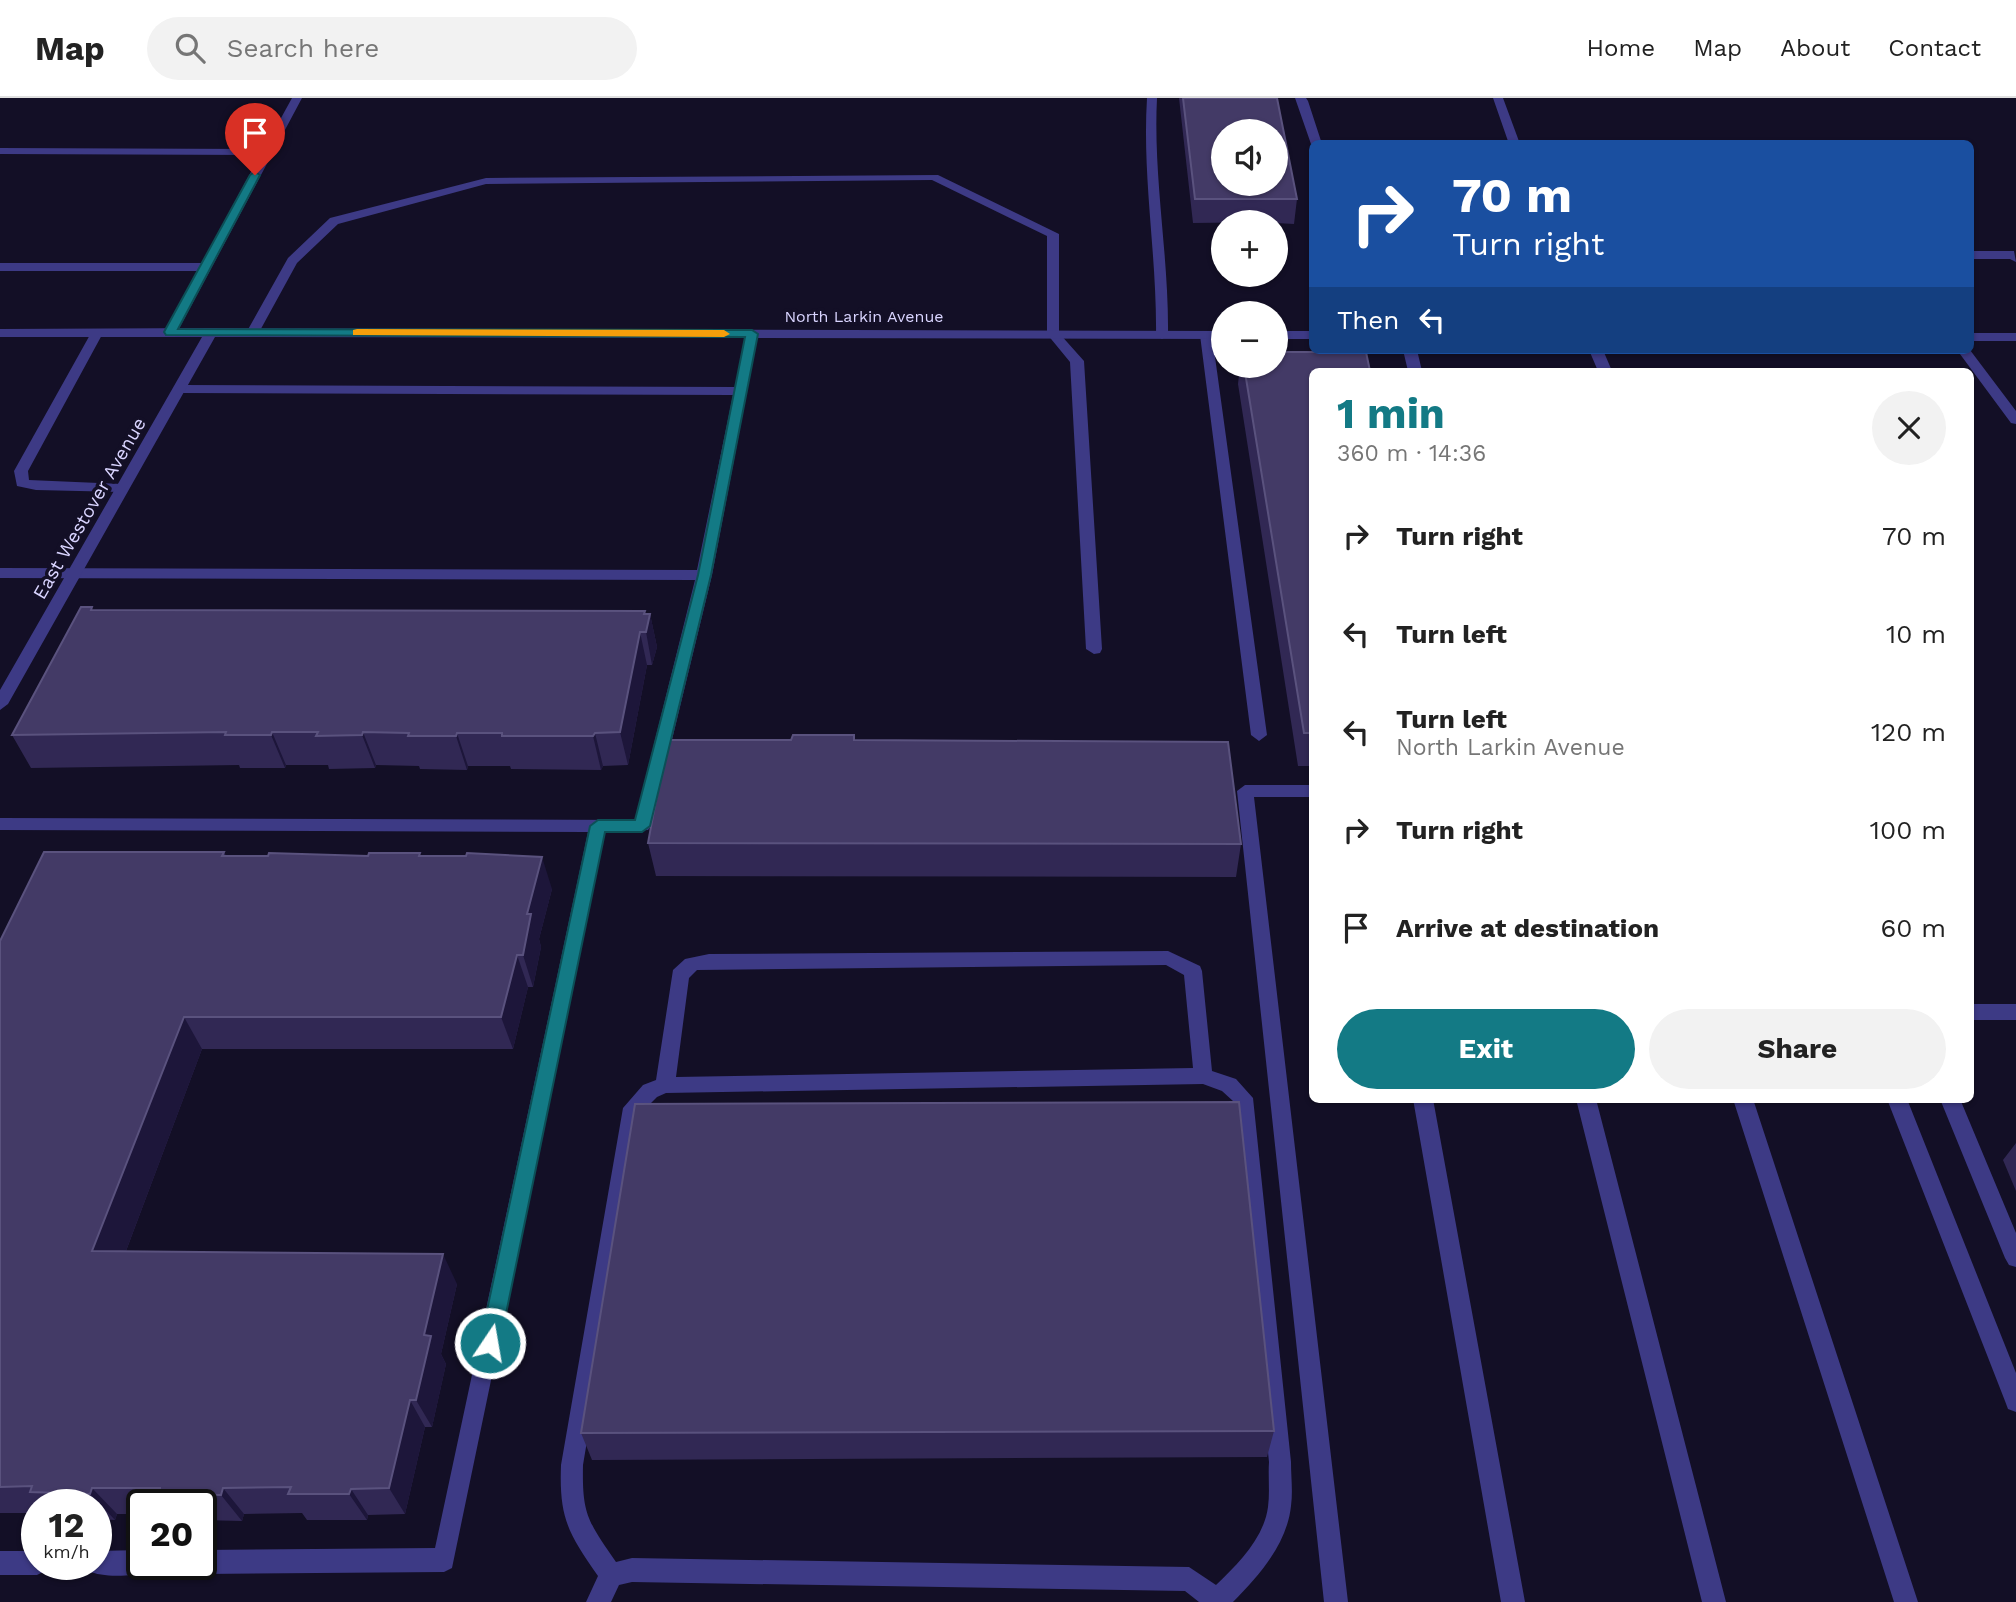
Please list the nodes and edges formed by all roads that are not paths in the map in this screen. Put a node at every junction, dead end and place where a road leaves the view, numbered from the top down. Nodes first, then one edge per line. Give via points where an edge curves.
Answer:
1 (297, 98) edge
2 (1152, 98) edge
3 (1300, 98) edge
4 (1499, 98) edge
5 (1316, 140) edge
6 (1515, 140) edge
7 (0, 151) edge
8 (267, 152) junction
9 (1974, 255) edge
10 (2015, 256) edge
11 (0, 267) edge
12 (205, 267) junction
13 (97, 332) junction
14 (170, 332) junction
15 (211, 332) junction
16 (252, 332) junction
17 (0, 333) edge
18 (752, 334) junction
19 (1053, 334) junction
20 (1162, 335) junction
21 (1206, 335) junction
22 (1211, 335) edge
23 (1288, 335) edge
24 (1309, 335) edge
25 (1974, 337) edge
26 (2016, 337) edge
27 (1967, 354) edge
28 (180, 389) junction
29 (741, 391) junction
30 (2016, 420) edge
31 (122, 488) junction
32 (0, 573) edge
33 (74, 574) junction
34 (705, 575) junction
35 (1094, 649) dead end
36 (0, 704) edge
37 (1259, 735) dead end
38 (1309, 791) edge
39 (0, 824) edge
40 (598, 826) junction
41 (1974, 1012) edge
42 (2016, 1012) edge
43 (1203, 1076) junction
44 (665, 1085) junction
45 (1424, 1103) edge
46 (1587, 1103) edge
47 (1744, 1103) edge
48 (1899, 1103) edge
49 (1952, 1103) edge
50 (2016, 1258) edge
51 (2016, 1401) edge
52 (217, 1562) edge
53 (0, 1563) edge
54 (21, 1563) edge
55 (611, 1575) junction
56 (1219, 1601) edge
57 (598, 1602) edge
58 (1336, 1602) edge
59 (1513, 1602) edge
60 (1714, 1602) edge
61 (1906, 1602) edge

1 - 8 street
2 - 20 street via 1149,128
3 - 5 street
4 - 6 street
7 - 8 street
8 - 12 street
9 - 10 street
11 - 12 street
12 - 14 street
13 - 14 street, North Larkin Avenue
13 - 17 street, North Larkin Avenue
13 - 31 street via 21,471 22,483
14 - 15 street, North Larkin Avenue
15 - 16 street, North Larkin Avenue
15 - 28 street, East Westover Avenue
16 - 18 street, North Larkin Avenue
16 - 19 street via 292,261 334,221 486,181 934,177 1053,234
18 - 19 street, North Larkin Avenue
18 - 29 street
19 - 20 street, North Larkin Avenue
19 - 35 street via 1077,361
20 - 21 street, North Larkin Avenue
21 - 22 street, North Larkin Avenue
21 - 37 street
23 - 24 street
25 - 26 street
27 - 30 street
28 - 29 street
28 - 31 street, East Westover Avenue
29 - 34 street
31 - 33 street, East Westover Avenue
32 - 33 street
33 - 34 street
33 - 36 street, East Westover Avenue
34 - 40 street via 642,826
38 - 58 street via 1245,791
39 - 40 street
40 - 52 street via 444,1560
41 - 42 street
43 - 44 street
43 - 44 street via 1193,971 1168,958 709,961 692,964 680,975
43 - 56 street via 1229,1085 1243,1098 1280,1462 1279,1511 1270,1535
44 - 55 street via 650,1091 633,1108 572,1465 571,1501 578,1522
45 - 59 street
46 - 60 street
47 - 61 street
48 - 51 street
49 - 50 street
53 - 54 street
55 - 56 street via 632,1570 1189,1579
55 - 57 street

